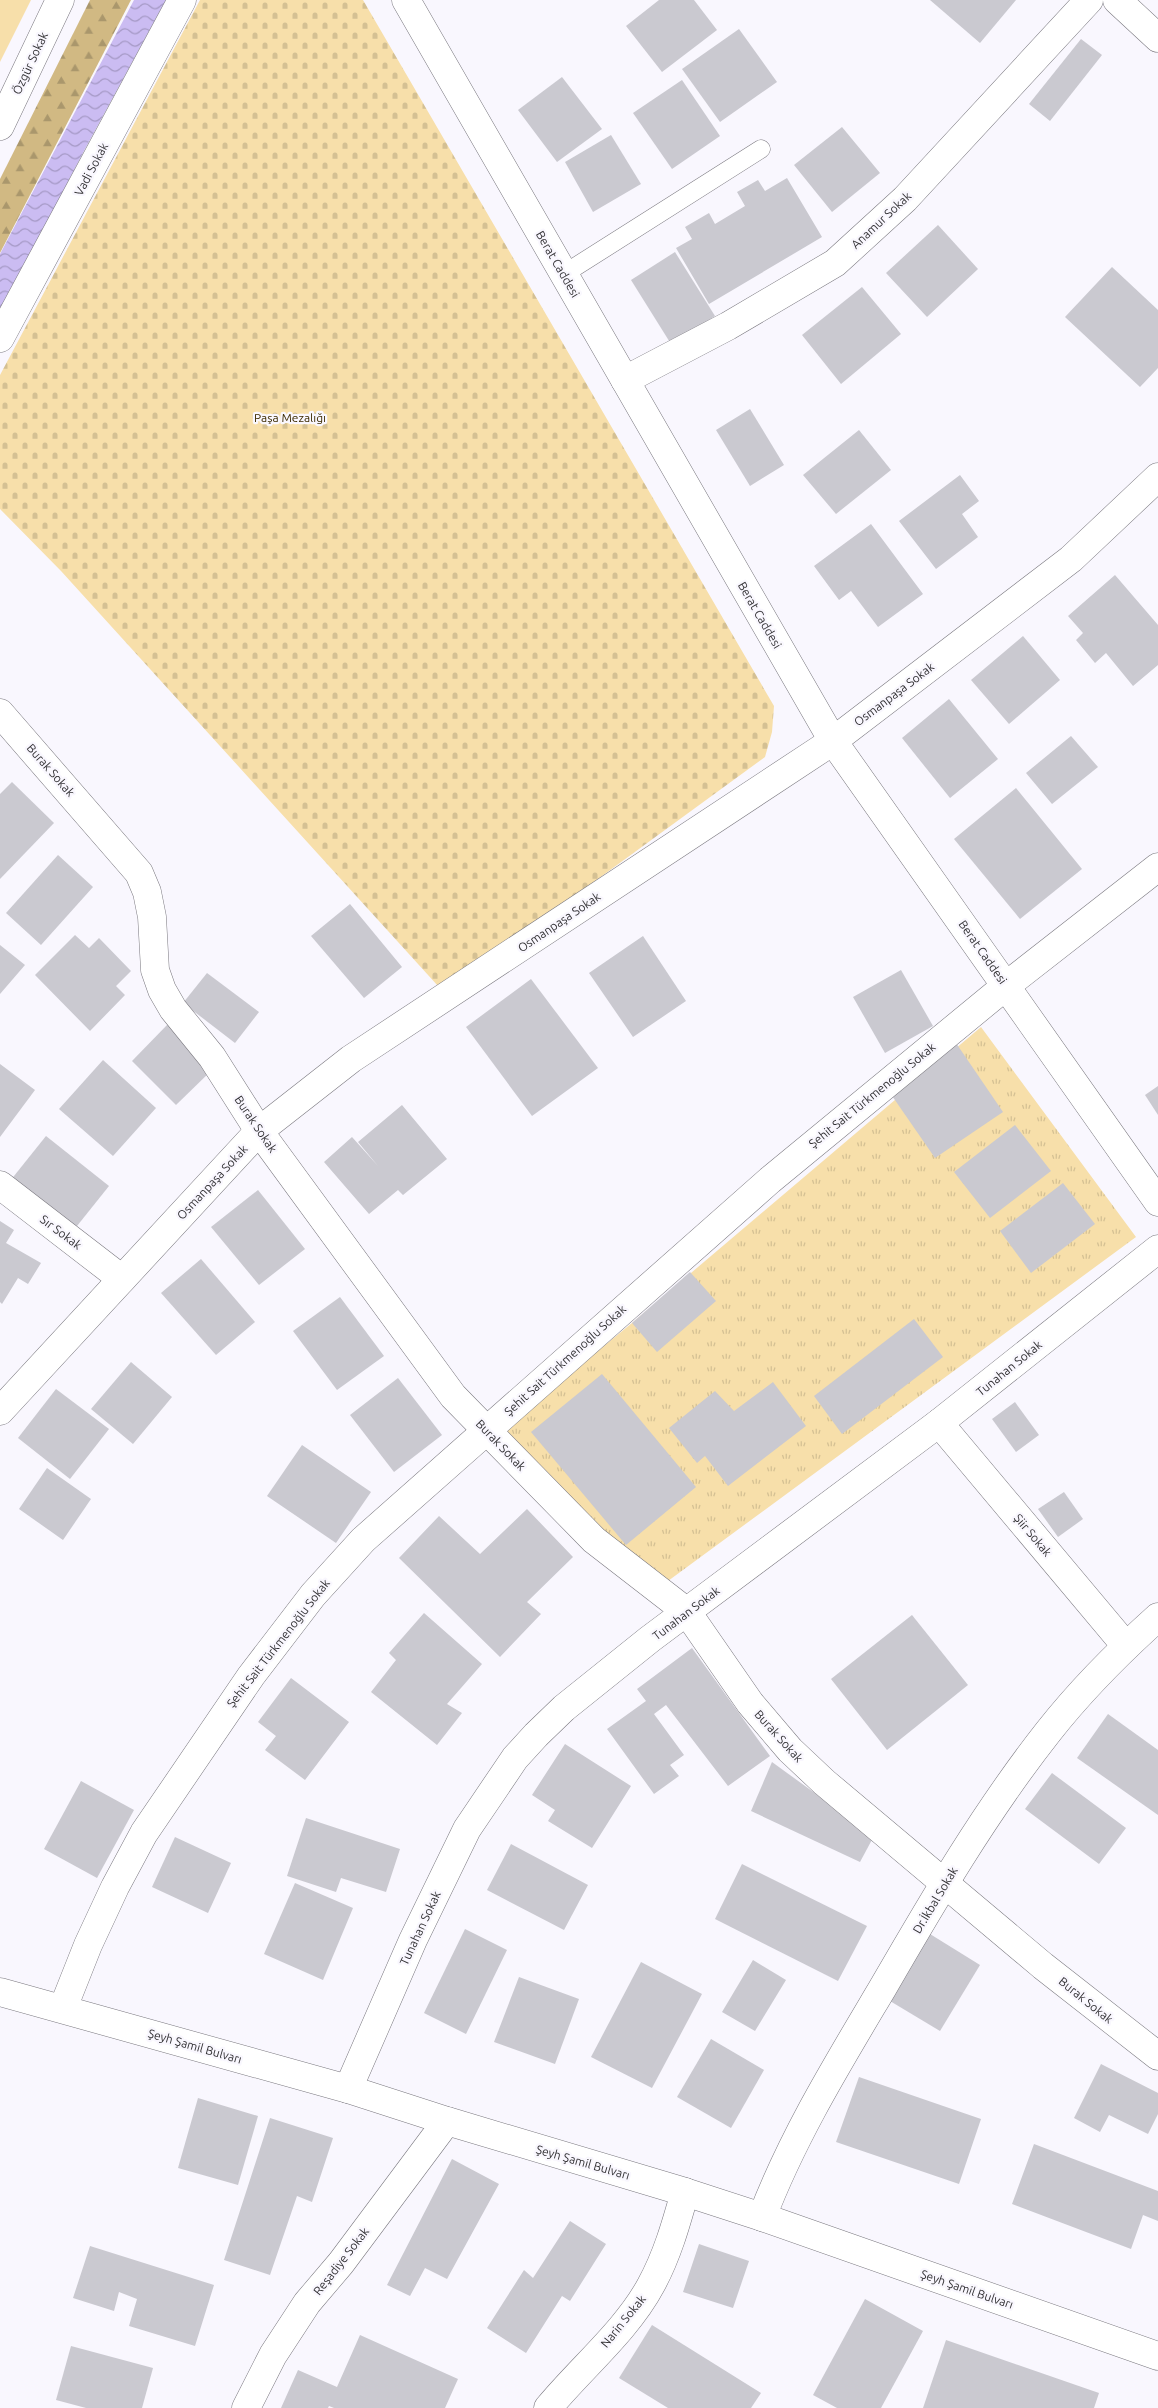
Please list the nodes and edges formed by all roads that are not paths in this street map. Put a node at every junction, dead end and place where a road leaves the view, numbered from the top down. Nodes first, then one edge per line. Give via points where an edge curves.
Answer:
1 (60, 0) edge
2 (182, 0) edge
3 (406, 0) edge
4 (1089, 0) edge
5 (1117, 0) edge
6 (1158, 38) edge
7 (0, 126) edge
8 (761, 149) dead end
9 (564, 274) junction
10 (0, 338) edge
11 (625, 380) junction
12 (1158, 478) edge
13 (0, 713) edge
14 (833, 741) junction
15 (1158, 867) edge
16 (1007, 985) junction
17 (260, 1132) junction
18 (0, 1185) edge
19 (1158, 1202) edge
20 (1158, 1249) edge
21 (122, 1279) junction
22 (0, 1411) edge
23 (940, 1423) junction
24 (486, 1430) junction
25 (687, 1612) junction
26 (1158, 1617) edge
27 (1126, 1646) junction
28 (944, 1883) junction
29 (0, 1992) edge
30 (63, 2008) junction
31 (1158, 2056) edge
32 (348, 2089) junction
33 (447, 2122) junction
34 (685, 2192) junction
35 (762, 2217) junction
36 (1158, 2356) edge
37 (246, 2408) edge
38 (548, 2408) edge

1 - 7 street, Özgür Sokak
2 - 10 street, Vadi Sokak
3 - 9 street, Berat Caddesi
4 - 11 street, Anamur Sokak via 905,199 835,263 728,326
5 - 6 street
8 - 9 lane
9 - 11 street, Berat Caddesi
11 - 14 street, Berat Caddesi
12 - 14 street, Osmanpaşa Sokak via 1071,559
13 - 17 street, Burak Sokak via 139,873 152,917 155,970 162,990 173,1009 212,1057
14 - 16 street, Berat Caddesi
14 - 17 street, Osmanpaşa Sokak via 351,1060
15 - 16 street, Şehit Sait Türkmenoğlu Sokak
16 - 19 street, Berat Caddesi
16 - 24 street, Şehit Sait Türkmenoğlu Sokak via 770,1180
17 - 21 street, Osmanpaşa Sokak
17 - 24 street, Burak Sokak via 453,1396
18 - 21 street, Sır Sokak
20 - 23 street, Tunahan Sokak
21 - 22 street, Osmanpaşa Sokak
23 - 25 street, Tunahan Sokak
23 - 27 street, Şiir Sokak
24 - 25 street, Burak Sokak via 594,1540
24 - 30 street, Şehit Sait Türkmenoğlu Sokak via 363,1540 312,1595 251,1676 144,1833 107,1903
25 - 28 street, Burak Sokak via 750,1703 790,1750
25 - 32 street, Tunahan Sokak via 564,1708 515,1758 497,1782 468,1829 418,1932
26 - 27 street, Dr.İkbal Sokak
27 - 28 street, Dr.İkbal Sokak via 1048,1731
28 - 31 street, Burak Sokak
28 - 35 street, Dr.İkbal Sokak via 797,2136
29 - 30 street, Şeyh Şamil Bulvarı
30 - 32 street, Şeyh Şamil Bulvarı
32 - 33 street, Şeyh Şamil Bulvarı
33 - 34 street, Şeyh Şamil Bulvarı
33 - 37 street, Reşadiye Sokak via 307,2304 273,2355
34 - 35 street, Şeyh Şamil Bulvarı
34 - 38 street, Narin Sokak via 664,2260 651,2286 636,2309
35 - 36 street, Şeyh Şamil Bulvarı

